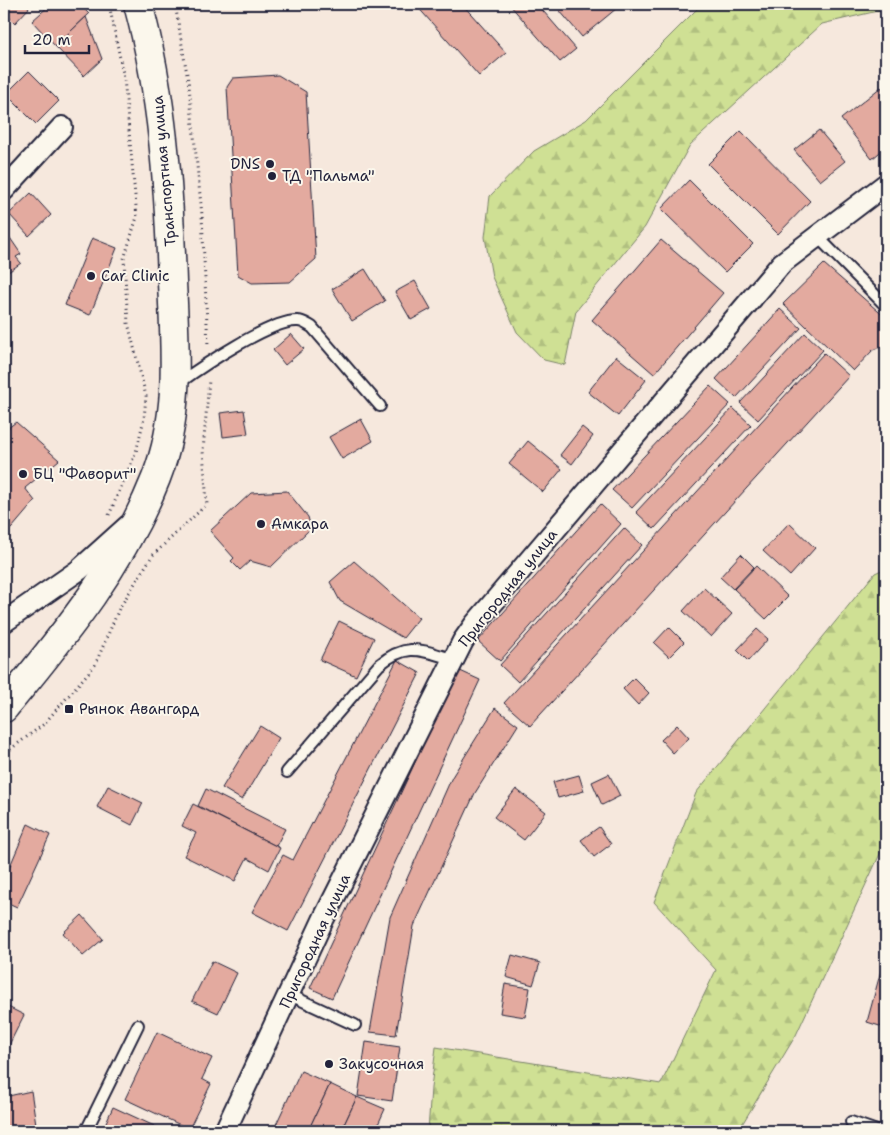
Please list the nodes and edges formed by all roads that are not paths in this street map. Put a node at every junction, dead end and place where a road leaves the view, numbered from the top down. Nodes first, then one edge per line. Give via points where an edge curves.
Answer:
1 (138, 4) edge
2 (62, 127) dead end
3 (886, 184) edge
4 (4, 190) edge
5 (818, 237) junction
6 (886, 306) edge
7 (176, 386) junction
8 (380, 406) dead end
9 (140, 515) junction
10 (4, 622) edge
11 (452, 659) junction
12 (4, 708) edge
13 (287, 772) dead end
14 (290, 995) junction
15 (138, 1025) dead end
16 (355, 1025) dead end
17 (851, 1122) dead end
18 (86, 1131) edge
19 (225, 1131) edge
20 (877, 1131) edge

1 - 7 main road, Транспортная улица via 151,52 161,115 170,216
2 - 4 street
3 - 5 street, Пригородная улица
5 - 6 lane
5 - 11 street, Пригородная улица via 782,263 475,624
7 - 8 lane via 208,362 279,324 299,321 312,327
7 - 9 main road, Транспортная улица via 167,443
9 - 10 street, Транспортная улица via 79,570
9 - 12 main road, Транспортная улица via 98,588 62,639
11 - 13 lane via 415,648 394,653 379,665
11 - 14 street, Пригородная улица via 324,918
14 - 16 lane
14 - 19 street, Пригородная улица
15 - 18 lane
17 - 20 lane

